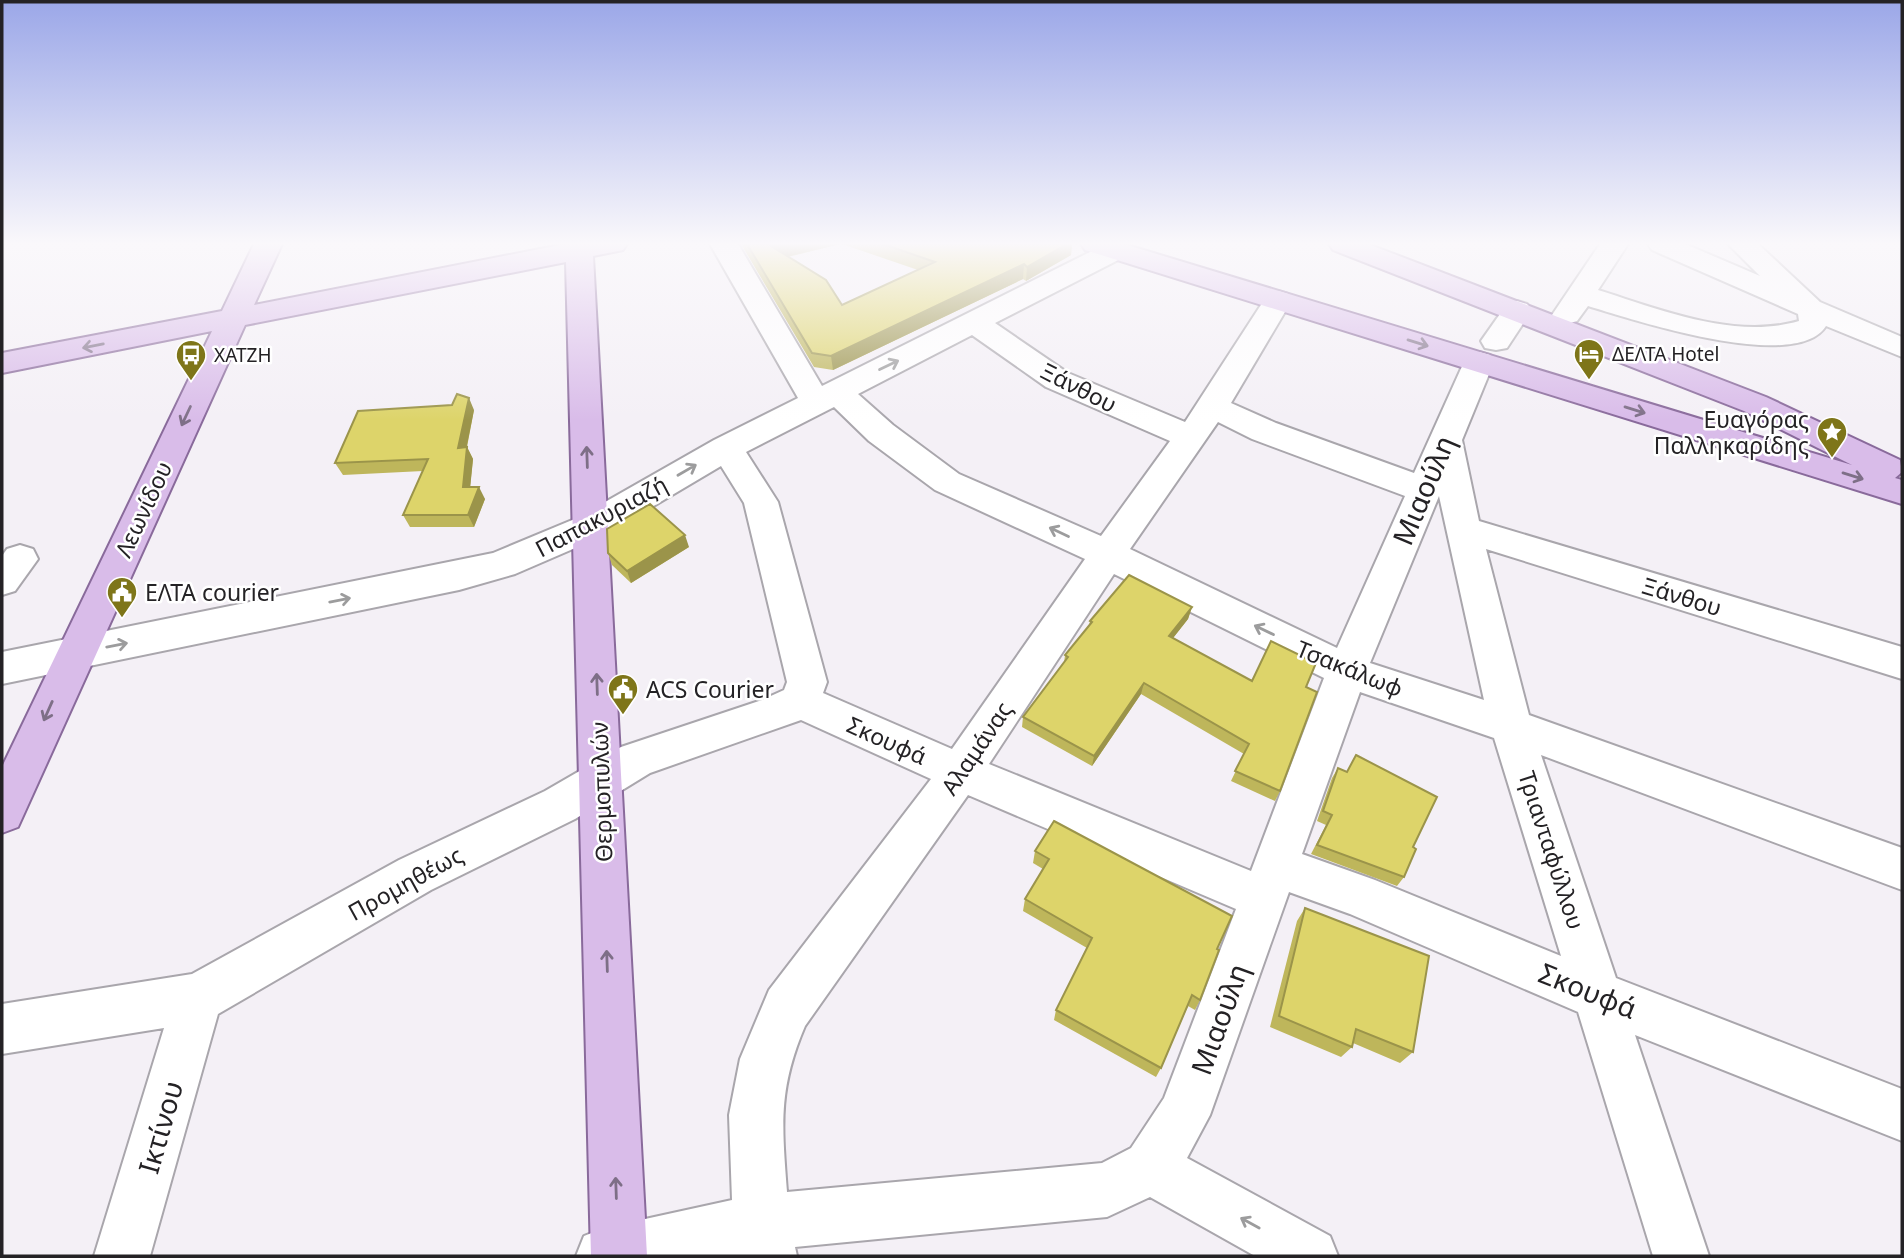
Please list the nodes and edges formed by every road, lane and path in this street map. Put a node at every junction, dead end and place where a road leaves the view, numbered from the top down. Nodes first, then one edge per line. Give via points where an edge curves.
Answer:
1 (241, 303) edge
2 (313, 303) edge
3 (591, 303) edge
4 (763, 303) edge
5 (1010, 303) edge
6 (1276, 303) edge
7 (1289, 303) edge
8 (1498, 303) edge
9 (1575, 303) edge
10 (1609, 303) edge
11 (1797, 303) edge
12 (1804, 303) edge
13 (1811, 309) junction
14 (1517, 310) junction
15 (233, 319) junction
16 (975, 323) junction
17 (1560, 326) junction
18 (1902, 348) edge
19 (1488, 352) junction
20 (2, 363) edge
21 (825, 396) junction
22 (1202, 422) junction
23 (1798, 423) junction
24 (1445, 438) junction
25 (726, 448) junction
26 (1787, 456) junction
27 (1902, 475) edge
28 (1422, 489) junction
29 (1902, 492) edge
30 (590, 527) junction
31 (1463, 529) junction
32 (1107, 554) junction
33 (74, 654) junction
34 (1902, 663) edge
35 (2, 668) edge
36 (1347, 671) junction
37 (800, 701) junction
38 (1511, 726) junction
39 (960, 772) junction
40 (600, 779) junction
41 (2, 813) edge
42 (1902, 869) edge
43 (1269, 881) junction
44 (1599, 996) junction
45 (198, 998) junction
46 (2, 1029) edge
47 (1902, 1115) edge
48 (1150, 1167) junction
49 (765, 1239) edge
50 (614, 1255) edge
51 (122, 1256) edge
52 (1310, 1256) edge
53 (1681, 1256) edge

1 - 15 main road, Λεωνίδου
2 - 15 main road
30 -> 3 main road, Θερμοπυλών
4 - 21 street, Τσακάλωφ
5 - 16 street, Παπακυριαζή
6 - 22 street, Αλαμάνας
7 -> 19 main road
8 - 14 main road
9 - 17 street
10 - 13 street via 1682,325 1737,333 1801,331 1813,324
11 - 13 street
12 - 13 street
13 - 18 street
14 - 17 main road
14 - 19 street, Μιαούλη
15 -> 20 main road
15 -> 33 main road, Λεωνίδου
21 -> 16 street, Παπακυριαζή
16 - 22 street, Ξάνθου via 1057,380
17 - 23 main road
19 - 24 street, Μιαούλη
19 -> 26 main road
21 - 25 street, Παπακυριαζή
32 -> 21 street, Τσακάλωφ via 947,482
22 - 28 street, Ξάνθου via 1264,431
22 - 32 street, Αλαμάνας
23 - 26 main road via 1803,442
23 - 27 main road
24 - 28 street, Μιαούλη
24 - 31 street, Τριανταφύλλου
30 -> 25 street, Παπακυριαζή
25 - 37 street via 761,502 807,682
26 -> 29 main road
28 - 36 street, Μιαούλη
33 -> 30 street, Παπακυριαζή via 459,576 525,556
40 -> 30 main road, Θερμοπυλών
31 - 34 street, Ξάνθου
31 - 38 street, Τριανταφύλλου
36 -> 32 street, Τσακάλωφ
32 - 39 street, Αλαμάνας
33 - 35 street, Παπακυριαζή
33 -> 41 main road, Λεωνίδου
36 - 38 street, Τσακάλωφ
36 - 43 street, Μιαούλη
37 - 39 street, Σκουφά
37 - 40 street, Προμηθέως via 636,760
38 - 42 street, Τσακάλωφ
38 - 44 street, Τριανταφύλλου
39 - 43 street, Σκουφά
39 - 49 street, Αλαμάνας via 787,1008 765,1059 755,1115
40 - 45 street, Προμηθέως via 560,805 415,875
50 -> 40 main road, Θερμοπυλών
43 - 44 street, Σκουφά via 1359,895
43 - 48 street, Μιαούλη via 1184,1115
44 - 47 street, Σκουφά
44 - 53 street, Τριανταφύλλου
45 - 46 street, Προμηθέως
45 - 51 street, Ικτίνου
48 - 49 street, Μιαούλη via 1107,1191
52 -> 48 street
49 - 50 street, Μιαούλη

